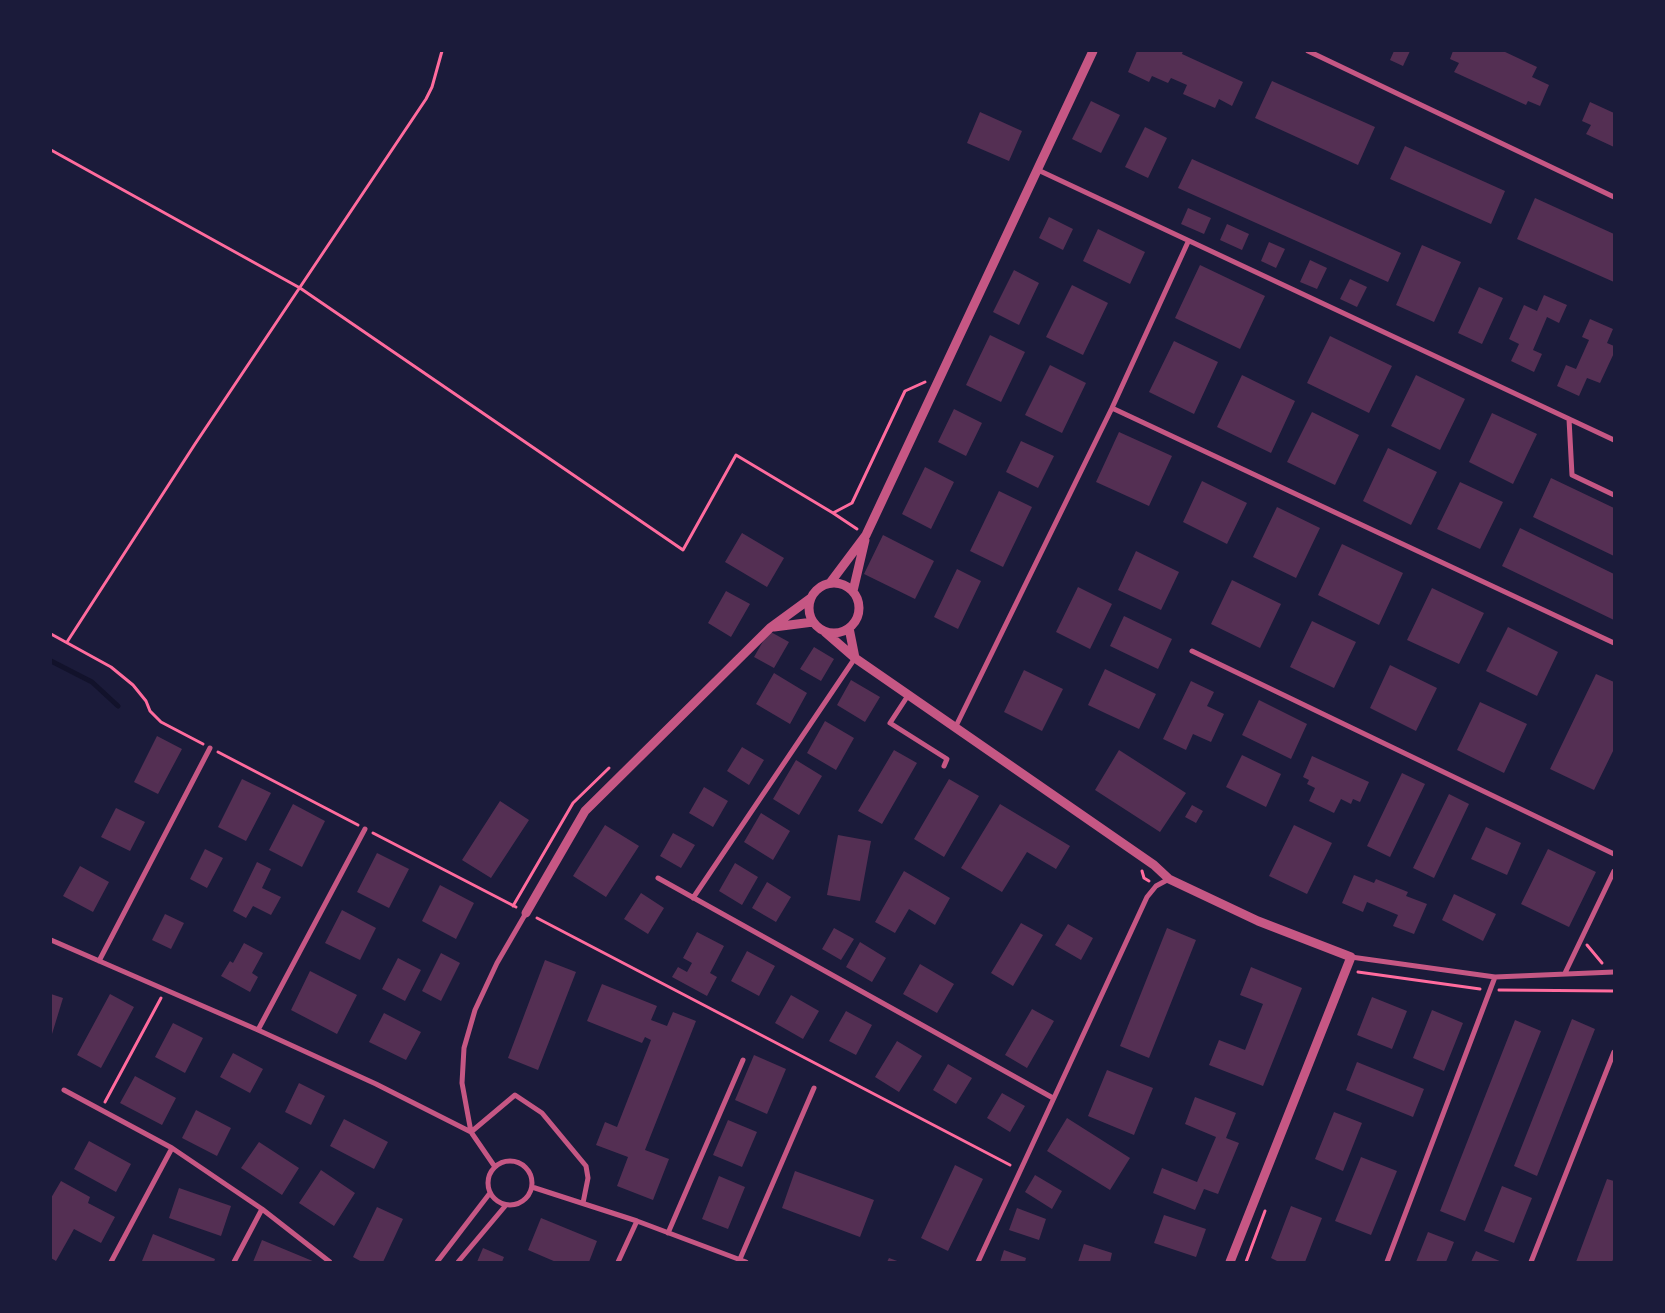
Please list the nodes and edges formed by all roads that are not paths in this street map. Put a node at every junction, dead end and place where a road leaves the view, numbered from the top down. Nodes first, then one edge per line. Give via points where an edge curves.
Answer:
1 (1092, 51) edge
2 (1308, 51) edge
3 (1038, 170) junction
4 (1614, 197) edge
5 (1188, 242) junction
6 (1112, 408) junction
7 (1569, 419) junction
8 (1614, 440) edge
9 (1614, 495) edge
10 (866, 535) junction
11 (830, 583) junction
12 (853, 592) junction
13 (811, 598) junction
14 (813, 622) junction
15 (774, 626) junction
16 (849, 628) junction
17 (825, 632) junction
18 (1614, 643) edge
19 (1192, 651) dead end
20 (855, 658) junction
21 (909, 694) junction
22 (956, 726) junction
23 (210, 748) road end
24 (944, 766) dead end
25 (365, 829) road end
26 (1614, 854) edge
27 (1614, 870) edge
28 (658, 878) dead end
29 (1169, 879) junction
30 (693, 898) junction
31 (526, 913) joint
32 (51, 940) edge
33 (1351, 957) junction
34 (100, 961) junction
35 (1614, 972) edge
36 (1565, 973) junction
37 (1495, 977) junction
38 (258, 1030) junction
39 (1614, 1052) edge
40 (743, 1060) dead end
41 (814, 1088) dead end
42 (64, 1090) dead end
43 (1053, 1098) junction
44 (471, 1132) junction
45 (172, 1148) junction
46 (495, 1167) junction
47 (532, 1187) junction
48 (490, 1193) junction
49 (583, 1203) junction
50 (506, 1205) junction
51 (262, 1210) junction
52 (637, 1221) junction
53 (668, 1233) junction
54 (740, 1259) junction
55 (111, 1262) edge
56 (234, 1262) edge
57 (330, 1262) edge
58 (437, 1262) edge
59 (458, 1262) edge
60 (618, 1262) edge
61 (746, 1262) edge
62 (978, 1262) edge
63 (1230, 1262) edge
64 (1386, 1262) edge
65 (1531, 1262) edge

1 - 3 street
2 - 4 street
3 - 5 street
3 - 10 street
5 - 6 street
5 - 7 street
6 - 18 street
6 - 22 street
7 - 8 street
7 - 9 street via 1572,475
10 - 11 street
10 - 12 street
11 - 12 street via 847,586
11 - 13 street via 822,586
12 - 16 street via 859,606 855,622
13 - 14 street via 809,606
13 - 15 street
14 - 15 street
14 - 17 street
15 - 31 street via 585,811
16 - 17 street via 842,632
16 - 20 street
17 - 20 street
19 - 26 street
20 - 21 street
20 - 30 street
21 - 22 street
21 - 24 street via 890,723 947,759
22 - 29 street via 1154,864
23 - 34 street
25 - 38 street
27 - 36 street
28 - 30 street
29 - 33 street via 1258,921
29 - 43 street via 1156,886 1147,897
30 - 43 street
31 - 44 street via 475,1010 464,1048 462,1084
32 - 34 street
33 - 37 street
33 - 63 street
34 - 38 street
35 - 36 street
36 - 37 street
37 - 64 street
38 - 44 street
39 - 65 street
40 - 53 street
41 - 54 street
42 - 45 street
43 - 62 street
44 - 46 street
44 - 49 street via 515,1095 542,1113 586,1166 588,1178
45 - 51 street
45 - 55 street
46 - 47 street via 508,1161 521,1164 530,1173
46 - 48 street via 488,1179
47 - 49 street
47 - 50 street via 522,1201
48 - 50 street
48 - 58 street
49 - 52 street
50 - 59 street
51 - 56 street
51 - 57 street
52 - 53 street
52 - 60 street
53 - 54 street
54 - 61 street

